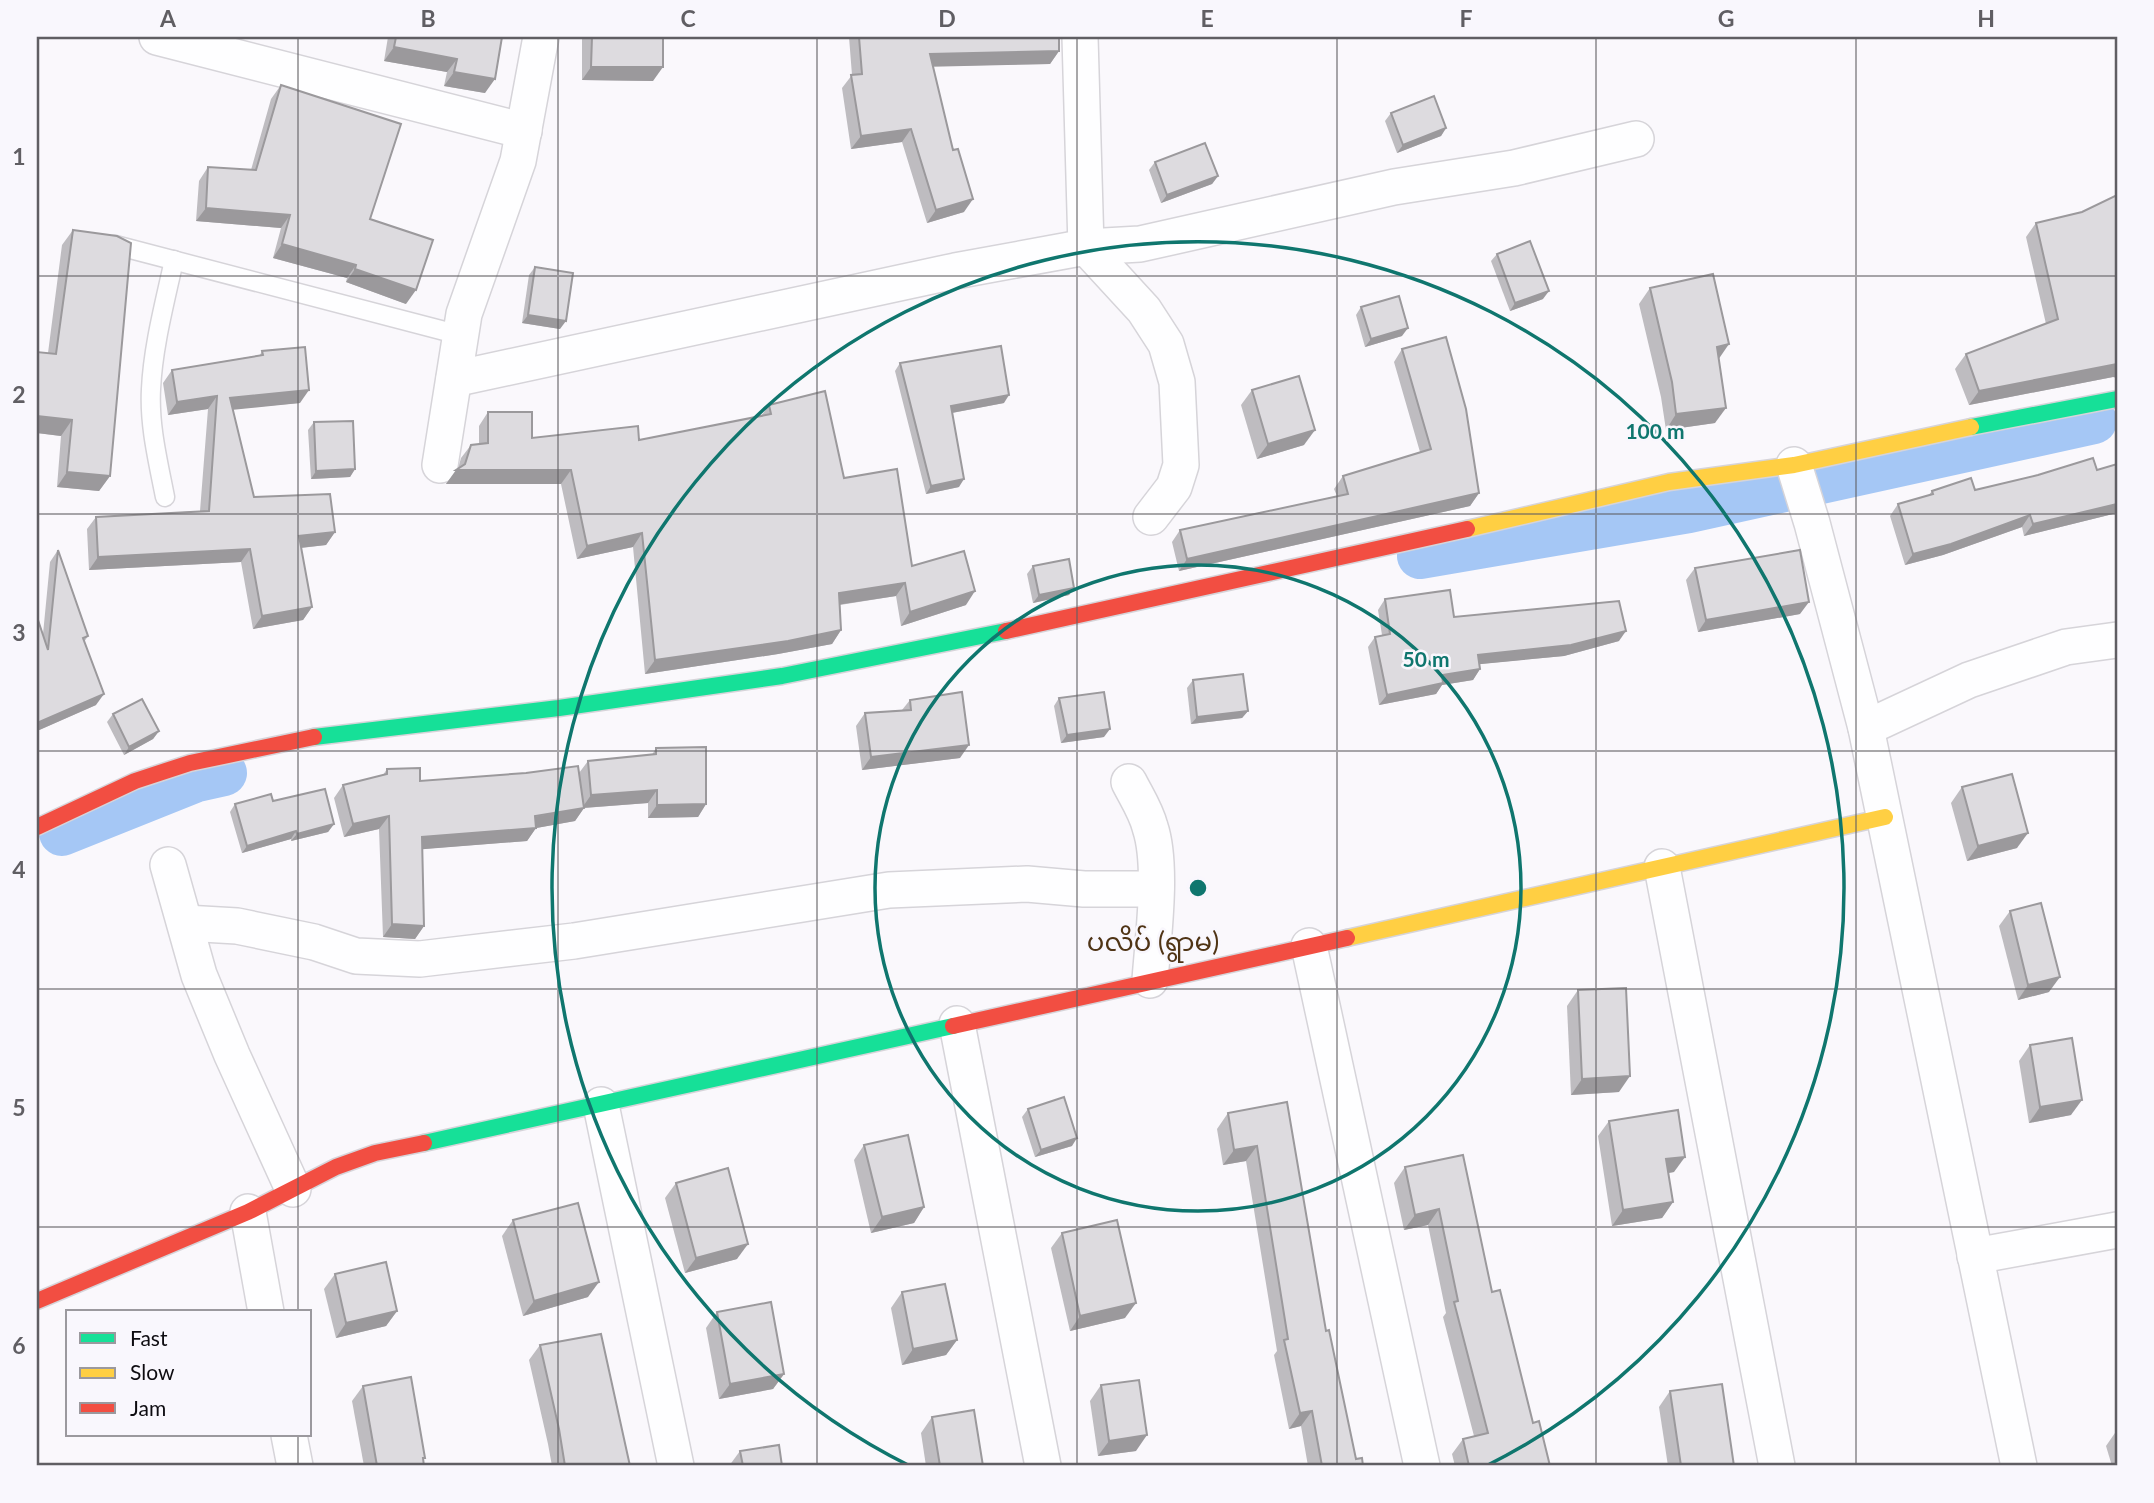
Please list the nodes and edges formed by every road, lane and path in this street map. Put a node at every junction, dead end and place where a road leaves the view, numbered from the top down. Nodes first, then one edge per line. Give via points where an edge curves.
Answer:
1 (157, 37) edge
2 (541, 37) edge
3 (1080, 37) edge
4 (524, 131) junction
5 (1636, 139) dead end
6 (115, 245) edge
7 (1086, 247) junction
8 (174, 260) junction
9 (460, 335) junction
10 (454, 379) junction
11 (2117, 399) edge
12 (440, 465) dead end
13 (1794, 465) junction
14 (165, 497) dead end
15 (1151, 517) dead end
16 (2117, 640) edge
17 (1866, 729) junction
18 (1129, 782) dead end
19 (1885, 817) junction
20 (37, 827) edge
21 (168, 866) dead end
22 (1662, 867) junction
23 (1156, 889) junction
24 (185, 923) junction
25 (1309, 946) junction
26 (1150, 980) junction
27 (957, 1024) junction
28 (601, 1105) junction
29 (293, 1189) junction
30 (248, 1212) junction
31 (2117, 1230) edge
32 (1975, 1256) junction
33 (37, 1301) edge
34 (267, 1310) edge
35 (289, 1436) edge
36 (295, 1466) edge
37 (676, 1466) edge
38 (1043, 1466) edge
39 (1422, 1466) edge
40 (1777, 1466) edge
41 (2019, 1466) edge

1 - 4 street
2 - 4 street
3 - 7 street
4 - 9 street
5 - 7 street via 1140,244
6 - 8 lane
7 - 10 street via 943,273
7 - 15 street via 1144,310 1166,344 1177,382 1181,465 1174,487
8 - 9 lane
8 - 14 lane via 151,389 153,435
9 - 10 street
10 - 12 street
11 - 13 street
13 - 17 street
13 - 20 street via 1669,482 1316,564 782,676 300,739 157,773
16 - 17 street via 2066,647 1969,680
17 - 19 street
18 - 23 street via 1150,827
19 - 22 street
19 - 32 street
21 - 24 street
22 - 25 street
22 - 40 street
23 - 24 street via 1027,884 889,890 574,941 420,959 356,956 237,926
23 - 26 street
24 - 29 street via 204,986
25 - 26 street
25 - 39 street
26 - 27 street
27 - 28 street
27 - 38 street
28 - 29 street via 375,1153
28 - 37 street
29 - 30 street
30 - 33 street
30 - 34 street
31 - 32 street
32 - 41 street
35 - 36 street

